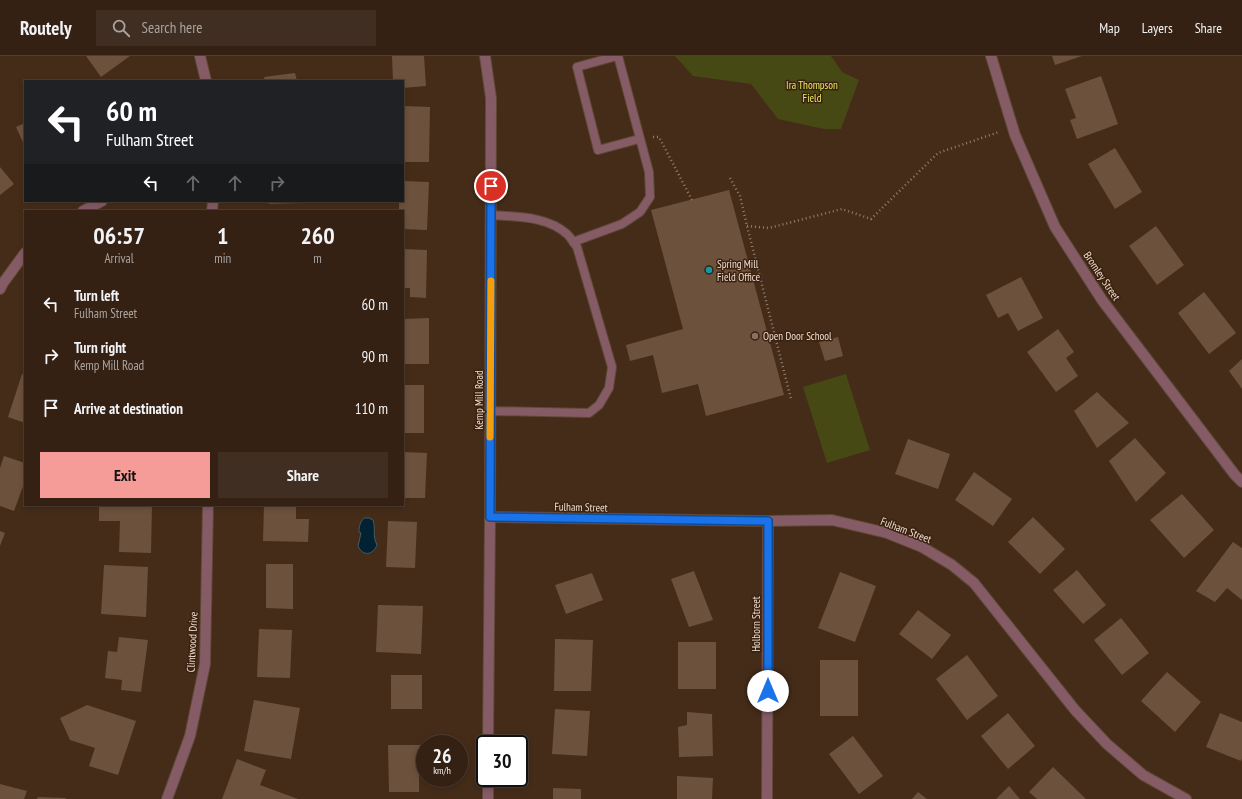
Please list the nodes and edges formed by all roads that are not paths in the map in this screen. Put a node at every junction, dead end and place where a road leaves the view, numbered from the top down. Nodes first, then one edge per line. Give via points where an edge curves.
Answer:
1 (200, 56) edge
2 (485, 56) edge
3 (618, 56) edge
4 (991, 56) edge
5 (206, 80) edge
6 (639, 139) junction
7 (100, 202) edge
8 (85, 210) edge
9 (491, 215) junction
10 (573, 242) junction
11 (24, 254) edge
12 (0, 289) edge
13 (490, 411) junction
14 (1242, 482) edge
15 (208, 506) edge
16 (490, 517) junction
17 (768, 521) junction
18 (488, 735) edge
19 (488, 787) edge
20 (167, 799) edge
21 (488, 799) edge
22 (767, 799) edge
23 (1186, 799) edge

1 - 5 street
2 - 9 street, Kemp Mill Road via 491,98
3 - 6 lane
3 - 6 lane via 577,67 598,150
4 - 14 street, Bromley Street via 1013,128 1055,227 1098,293
6 - 10 lane via 649,172 650,197 640,212 622,224
7 - 8 street
9 - 10 lane via 547,222 566,234
9 - 13 street, Kemp Mill Road
10 - 13 lane via 577,247 612,367 609,388 600,405 589,413
11 - 12 street
13 - 16 street, Kemp Mill Road
15 - 20 street, Clintwood Drive via 205,664 190,736
16 - 17 street, Fulham Street
16 - 18 street, Kemp Mill Road
17 - 22 street, Holborn Street
17 - 23 street, Fulham Street via 832,520 887,532 922,547 952,565 974,583 1075,710 1107,744 1143,775
19 - 21 street

